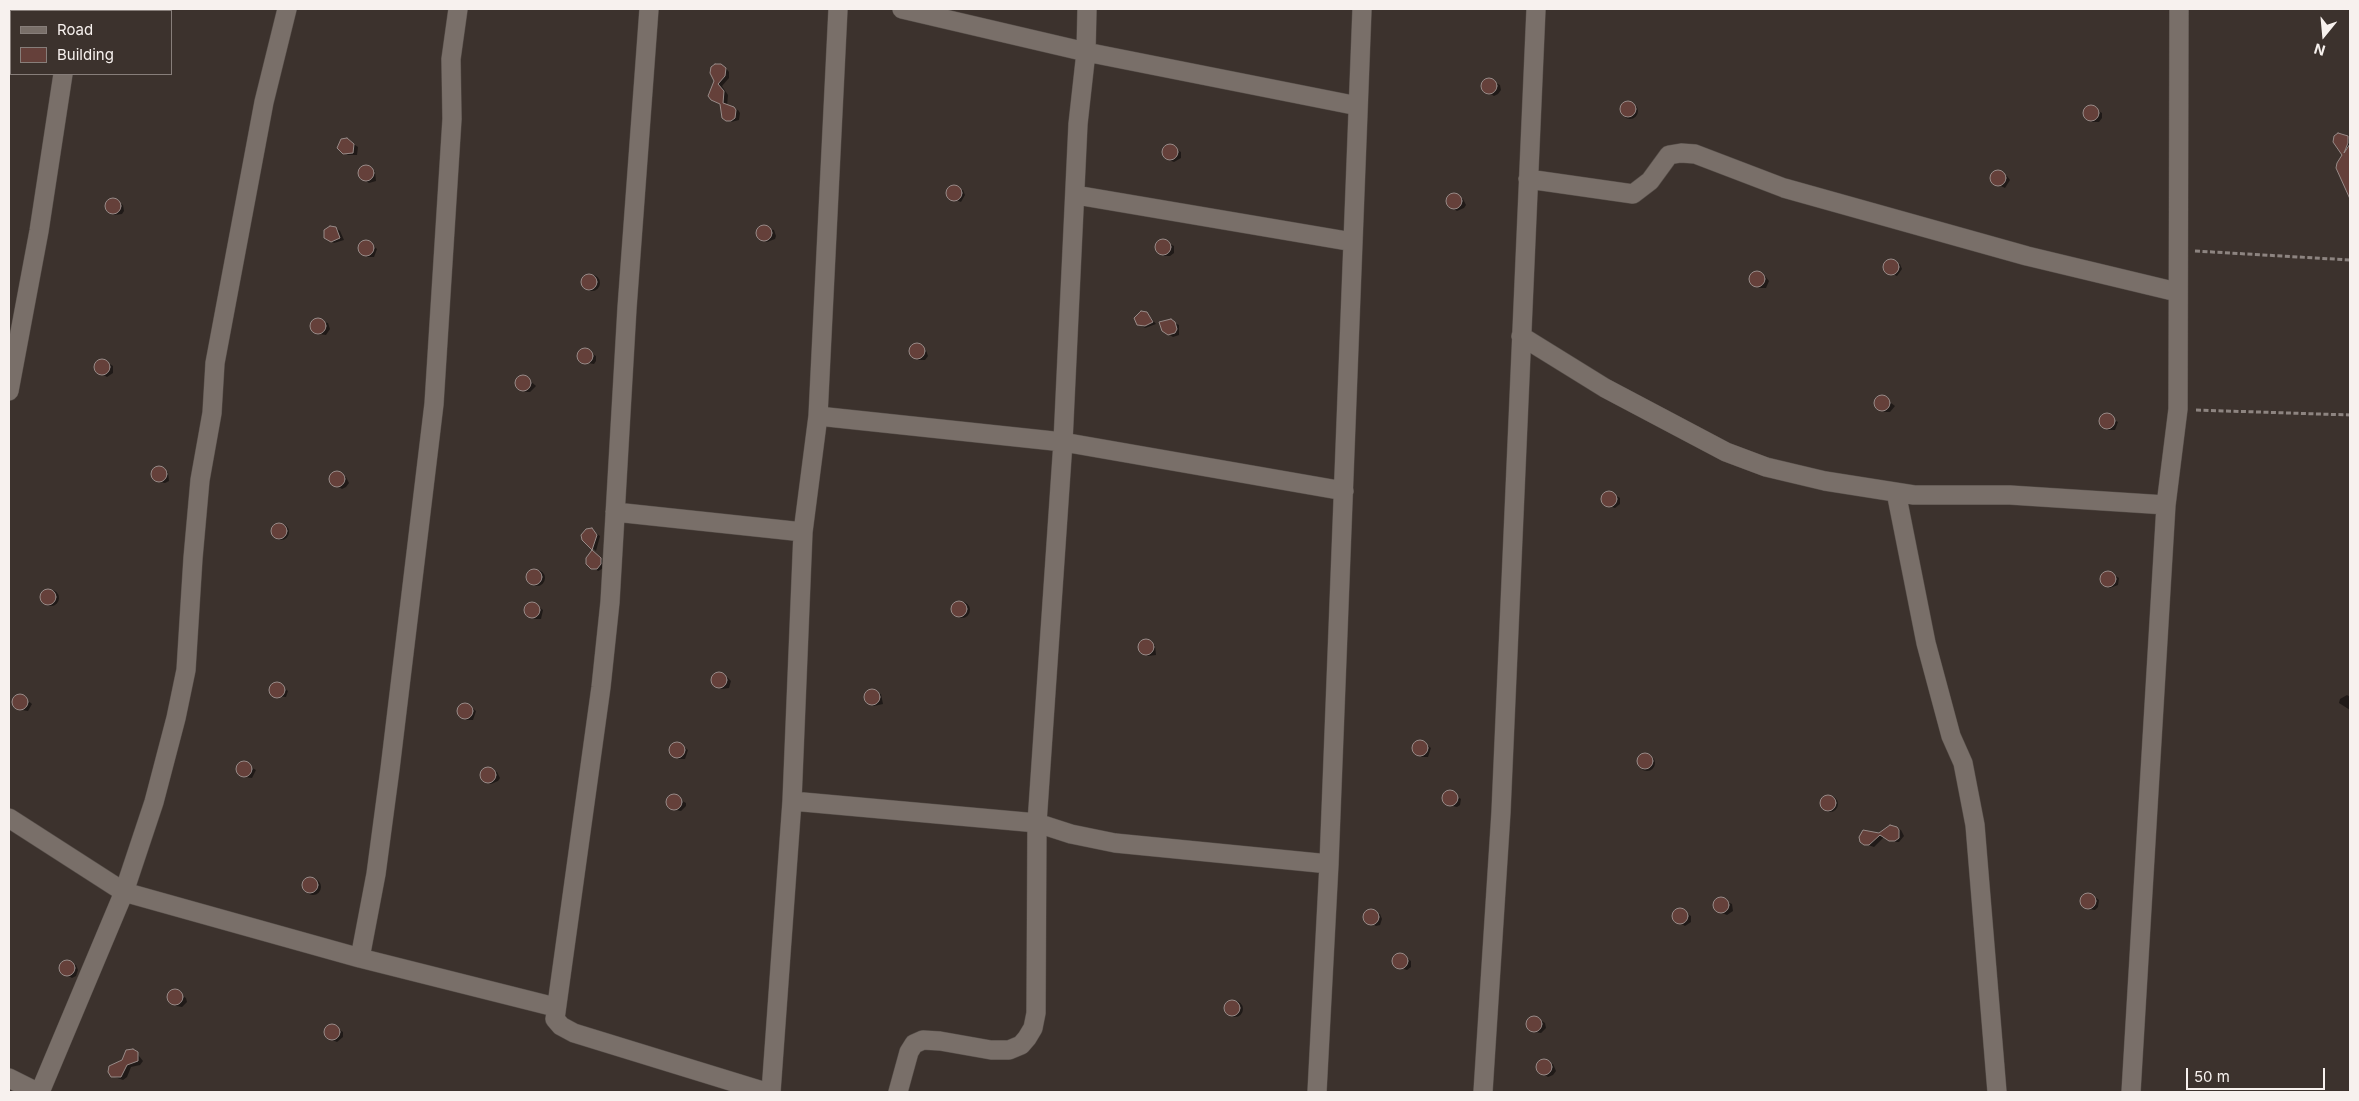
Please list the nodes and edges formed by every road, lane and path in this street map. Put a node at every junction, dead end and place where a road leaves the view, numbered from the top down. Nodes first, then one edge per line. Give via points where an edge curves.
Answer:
1 (287, 9) edge
2 (458, 9) edge
3 (649, 9) edge
4 (838, 9) edge
5 (902, 9) edge
6 (1087, 9) edge
7 (1362, 9) edge
8 (1536, 9) edge
9 (2179, 9) edge
10 (1086, 52) junction
11 (63, 75) edge
12 (1358, 106) junction
13 (1528, 179) junction
14 (1076, 194) junction
15 (1353, 242) junction
16 (2177, 250) junction
17 (2350, 260) edge
18 (2177, 292) junction
19 (1521, 336) junction
20 (9, 391) edge
21 (2178, 409) junction
22 (2350, 415) edge
23 (818, 416) junction
24 (1062, 442) junction
25 (1344, 491) junction
26 (1896, 492) junction
27 (2166, 505) junction
28 (615, 512) junction
29 (803, 532) junction
30 (792, 801) junction
31 (9, 818) edge
32 (1037, 823) junction
33 (1329, 864) junction
34 (124, 892) junction
35 (360, 958) junction
36 (555, 1007) junction
37 (9, 1078) edge
38 (39, 1092) edge
39 (766, 1092) edge
40 (771, 1092) edge
41 (898, 1092) edge
42 (1317, 1092) edge
43 (1483, 1092) edge
44 (1996, 1092) edge
45 (2131, 1092) edge

1 - 34 street via 264,102 215,363 212,414 200,480 192,558 186,670 168,753
2 - 35 street via 451,59 452,119 434,404 376,874
3 - 28 street
4 - 23 street
5 - 10 street
6 - 10 street
7 - 12 street
8 - 13 street
9 - 16 street
10 - 12 street
10 - 14 street via 1078,124
11 - 20 street via 39,231
12 - 15 street
13 - 18 street via 1633,194 1650,181 1669,155 1695,154 1784,188 2027,256
13 - 19 street
14 - 15 street
14 - 24 street
15 - 25 street
16 - 17 path
16 - 18 street
18 - 21 street
19 - 26 street via 1605,388 1726,452 1766,467 1825,481
19 - 43 street via 1501,812
21 - 22 path
21 - 27 street
23 - 24 street
23 - 29 street
24 - 25 street
24 - 32 street
25 - 33 street
26 - 27 street
26 - 44 street via 1926,643 1951,736 1964,763 1975,826
27 - 45 street
28 - 29 street
28 - 36 street via 601,687
29 - 30 street
30 - 32 street
30 - 40 street
31 - 34 street
32 - 33 street via 1115,843
32 - 41 street via 1036,1013 1033,1028 1021,1045 1009,1050 940,1041 923,1040 914,1044
33 - 42 street
34 - 35 street
34 - 38 street
35 - 36 street
36 - 39 street via 555,1019 574,1033
37 - 38 street

